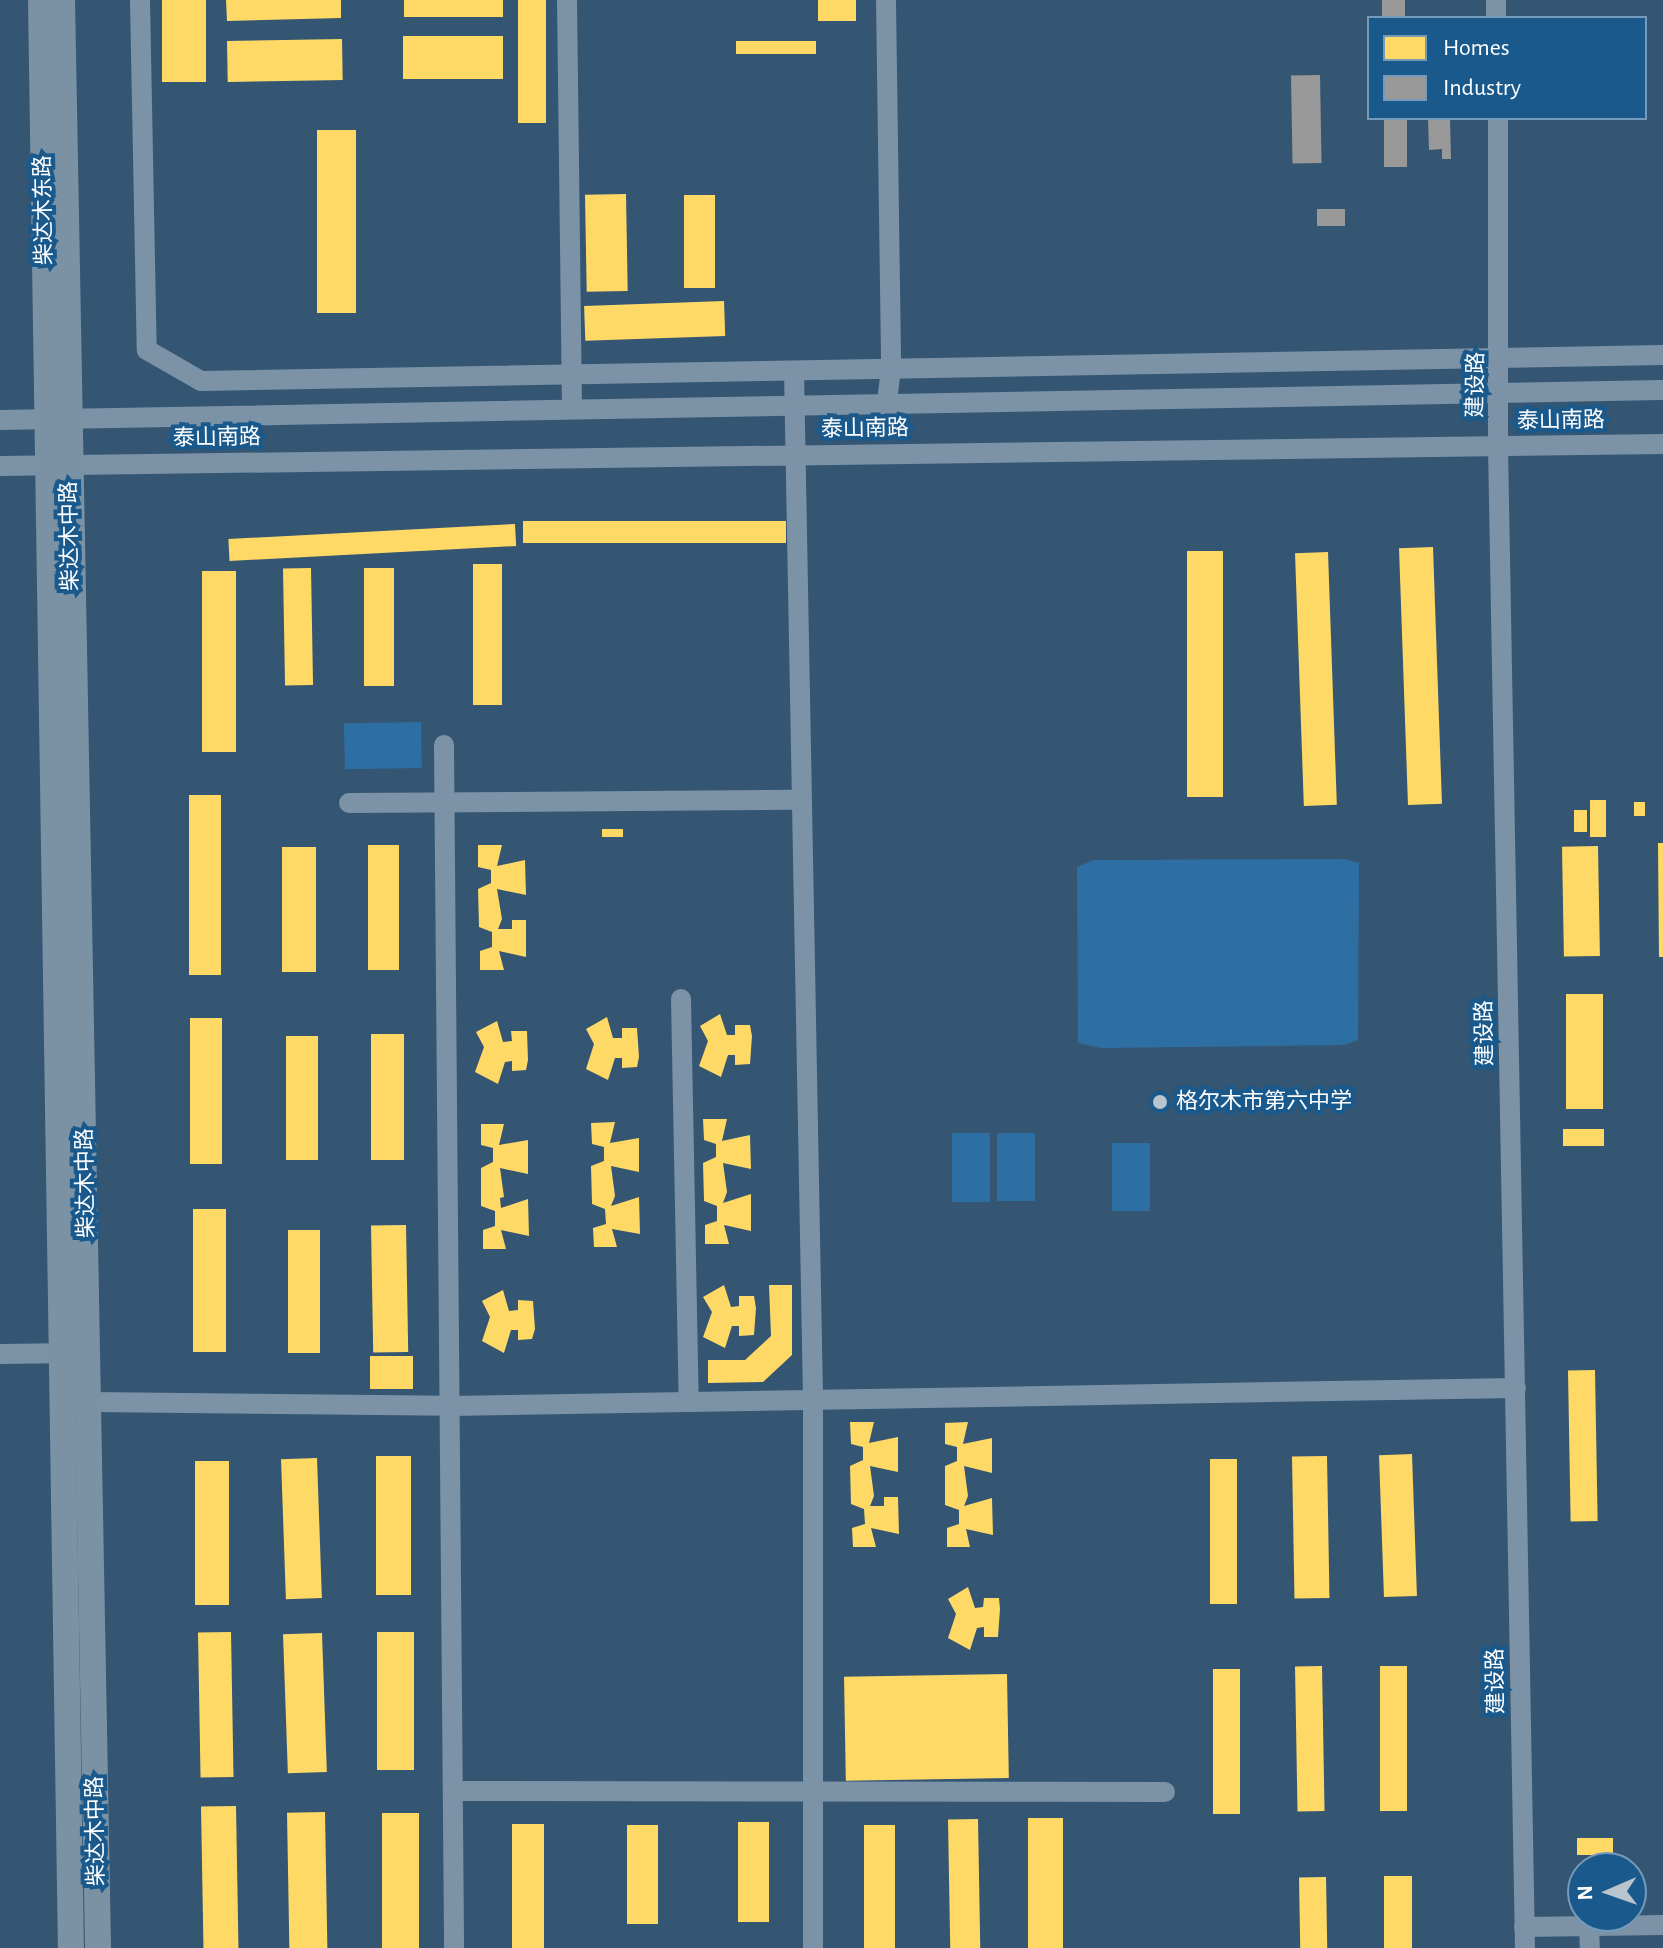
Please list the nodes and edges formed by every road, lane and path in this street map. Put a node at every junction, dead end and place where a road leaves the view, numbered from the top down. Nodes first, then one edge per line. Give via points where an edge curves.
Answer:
1 (41, 0) edge
2 (62, 0) edge
3 (140, 0) edge
4 (567, 0) edge
5 (886, 0) edge
6 (1498, 120) edge
7 (1663, 355) edge
8 (1501, 356) junction
9 (891, 369) junction
10 (794, 371) junction
11 (570, 376) junction
12 (1663, 390) edge
13 (1500, 391) junction
14 (887, 403) junction
15 (794, 404) junction
16 (572, 407) junction
17 (0, 420) edge
18 (59, 420) junction
19 (1663, 444) edge
20 (1498, 446) junction
21 (795, 454) junction
22 (58, 464) junction
23 (0, 466) edge
24 (444, 745) dead end
25 (799, 800) junction
26 (349, 803) dead end
27 (445, 803) junction
28 (681, 999) dead end
29 (90, 1353) junction
30 (0, 1354) edge
31 (61, 1354) junction
32 (1516, 1388) junction
33 (813, 1397) junction
34 (689, 1400) junction
35 (89, 1402) junction
36 (450, 1406) junction
37 (453, 1791) junction
38 (811, 1792) junction
39 (1165, 1792) dead end
40 (1567, 1926) edge
41 (1524, 1927) junction
42 (71, 1948) edge
43 (98, 1948) edge
44 (454, 1948) edge
45 (813, 1948) edge
46 (1525, 1948) edge

1 - 18 main road, 柴达木东路
2 - 18 main road, 柴达木东路
3 - 11 street via 147,350 201,381
4 - 11 street
5 - 9 street
6 - 8 street, 建设路
7 - 8 street
8 - 9 street
8 - 13 street, 建设路
9 - 10 street
9 - 14 street
10 - 11 street
10 - 15 street
11 - 16 street
12 - 13 street, 泰山南路
13 - 14 street, 泰山南路
13 - 20 street, 建设路
14 - 15 street, 泰山南路
15 - 16 street, 泰山南路
15 - 21 street
16 - 18 street, 泰山南路
17 - 18 street, 泰山南路
18 - 22 main road, 柴达木中路
19 - 20 street, 泰山南路
20 - 21 street, 泰山南路
20 - 32 street, 建设路
21 - 22 street, 泰山南路
21 - 25 street
22 - 23 street, 泰山南路
22 - 29 main road, 柴达木中路
22 - 31 main road, 柴达木中路
24 - 27 street
25 - 27 street
25 - 33 street
26 - 27 street
27 - 36 street
28 - 34 street
29 - 31 street
29 - 35 main road, 柴达木中路
30 - 31 street
31 - 42 main road, 柴达木中路
32 - 33 street
32 - 41 street, 建设路
33 - 34 street
33 - 38 street
34 - 36 street
35 - 36 street
35 - 43 main road, 柴达木中路
36 - 37 street
37 - 38 street
37 - 44 street
38 - 39 street
38 - 45 street
40 - 41 street
41 - 46 street, 建设路

